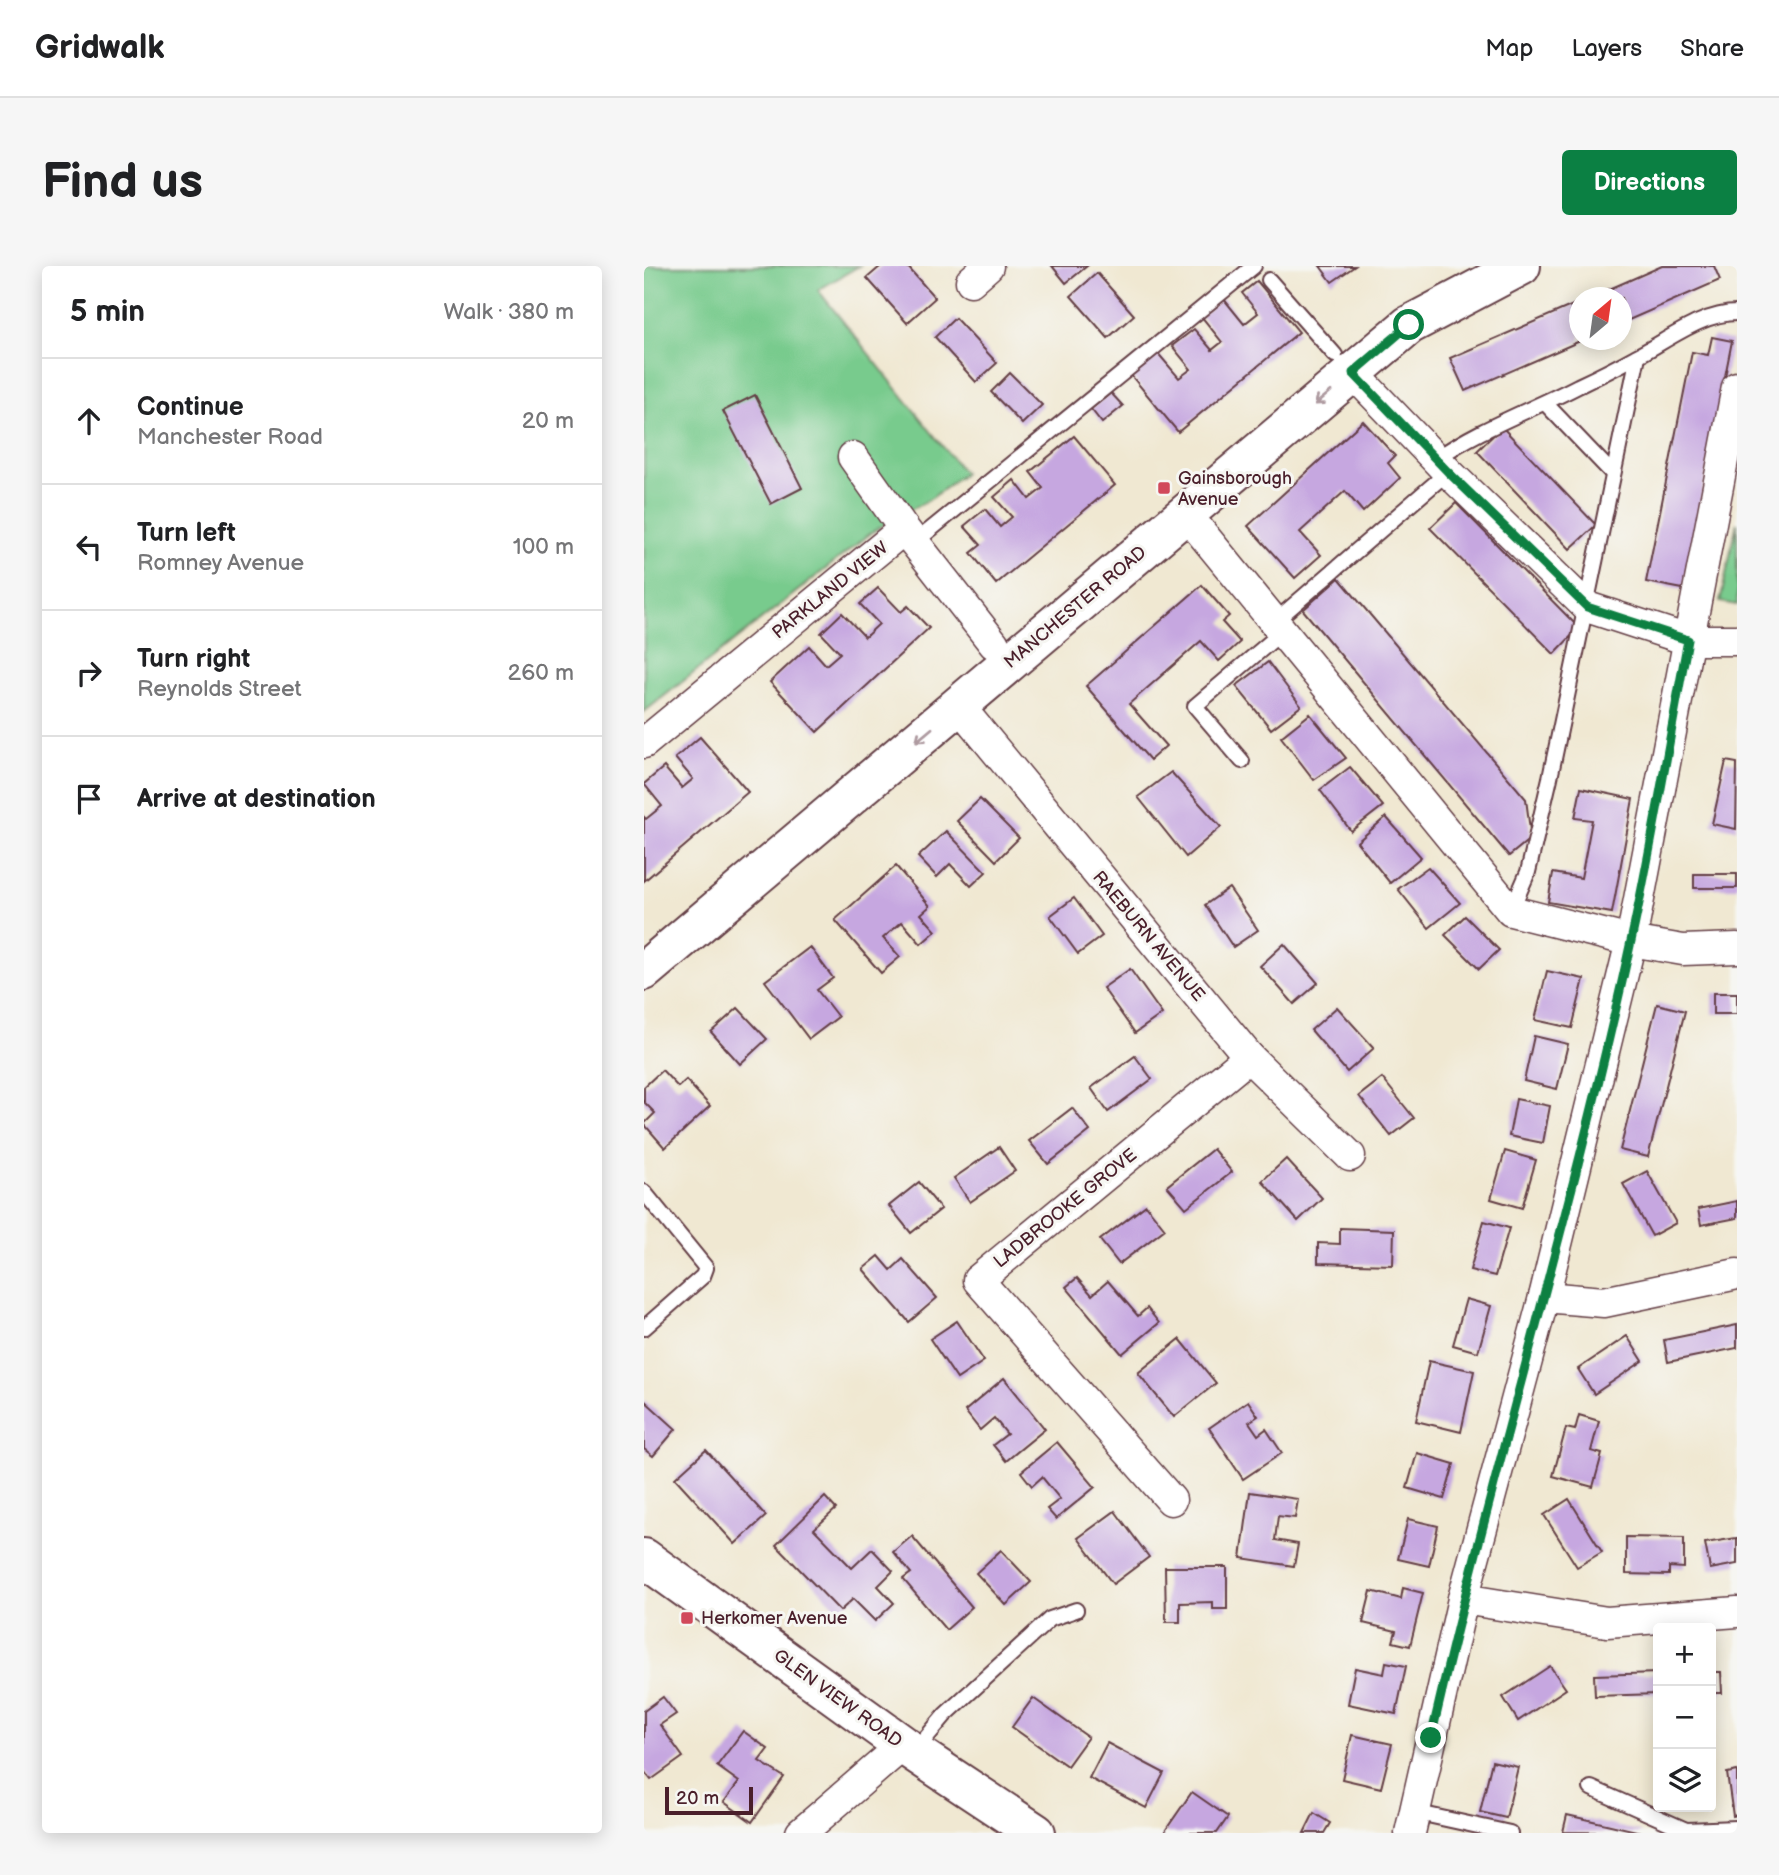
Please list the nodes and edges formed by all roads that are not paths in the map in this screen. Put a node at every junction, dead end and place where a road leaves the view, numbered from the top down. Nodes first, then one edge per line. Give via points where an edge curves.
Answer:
1 (1254, 266) edge
2 (1473, 266) edge
3 (1521, 266) edge
4 (1269, 280) dead end
5 (1737, 313) edge
6 (1638, 356) junction
7 (1344, 364) junction
8 (1737, 387) edge
9 (1545, 403) junction
10 (853, 457) dead end
11 (1442, 466) junction
12 (1612, 473) junction
13 (1178, 505) junction
14 (909, 536) junction
15 (1587, 607) junction
16 (1278, 627) junction
17 (1688, 640) junction
18 (1737, 640) edge
19 (1002, 654) junction
20 (950, 697) junction
21 (644, 743) edge
22 (1242, 761) dead end
23 (819, 808) junction
24 (1511, 911) junction
25 (644, 939) edge
26 (1631, 941) junction
27 (1737, 948) edge
28 (644, 971) edge
29 (1249, 1058) junction
30 (1350, 1156) dead end
31 (644, 1192) edge
32 (1737, 1274) edge
33 (1544, 1297) junction
34 (644, 1328) edge
35 (1171, 1500) dead end
36 (644, 1558) edge
37 (1463, 1599) junction
38 (1076, 1609) dead end
39 (1737, 1612) edge
40 (908, 1748) junction
41 (1591, 1788) dead end
42 (1412, 1823) edge
43 (1737, 1828) edge
44 (801, 1833) edge
45 (1035, 1833) edge
46 (1510, 1833) edge

1 - 14 lane
2 - 7 main road, MANCHESTER ROAD via 1403,303
3 - 7 main road, MANCHESTER ROAD
4 - 7 lane
5 - 6 lane via 1721,313
6 - 9 lane
6 - 12 lane
7 - 11 street
7 - 13 main road, MANCHESTER ROAD
8 - 17 street
9 - 11 lane via 1466,438
9 - 12 lane
10 - 14 street
11 - 15 street
11 - 16 lane
12 - 15 lane
13 - 16 street
13 - 19 main road, MANCHESTER ROAD
14 - 19 street, PARKLAND VIEW
14 - 21 street, PARKLAND VIEW
15 - 17 street
15 - 24 lane via 1528,872
16 - 22 lane via 1195,706
16 - 24 street
17 - 18 street
17 - 26 street
19 - 20 main road, MANCHESTER ROAD
20 - 23 main road, MANCHESTER ROAD
20 - 29 street, RAEBURN AVENUE
23 - 25 main road, MANCHESTER ROAD
23 - 28 main road, MANCHESTER ROAD
24 - 26 street
26 - 27 street via 1683,950
26 - 33 street
29 - 30 street, RAEBURN AVENUE
29 - 35 street, LADBROOKE GROVE via 978,1280
31 - 34 lane via 706,1268 703,1276
32 - 33 street via 1604,1302
33 - 37 street
36 - 40 main road, GLEN VIEW ROAD
37 - 39 street via 1607,1622
37 - 42 street
38 - 40 lane via 1050,1619
40 - 44 street
40 - 45 main road, GLEN VIEW ROAD
41 - 43 lane via 1686,1830
42 - 46 lane

